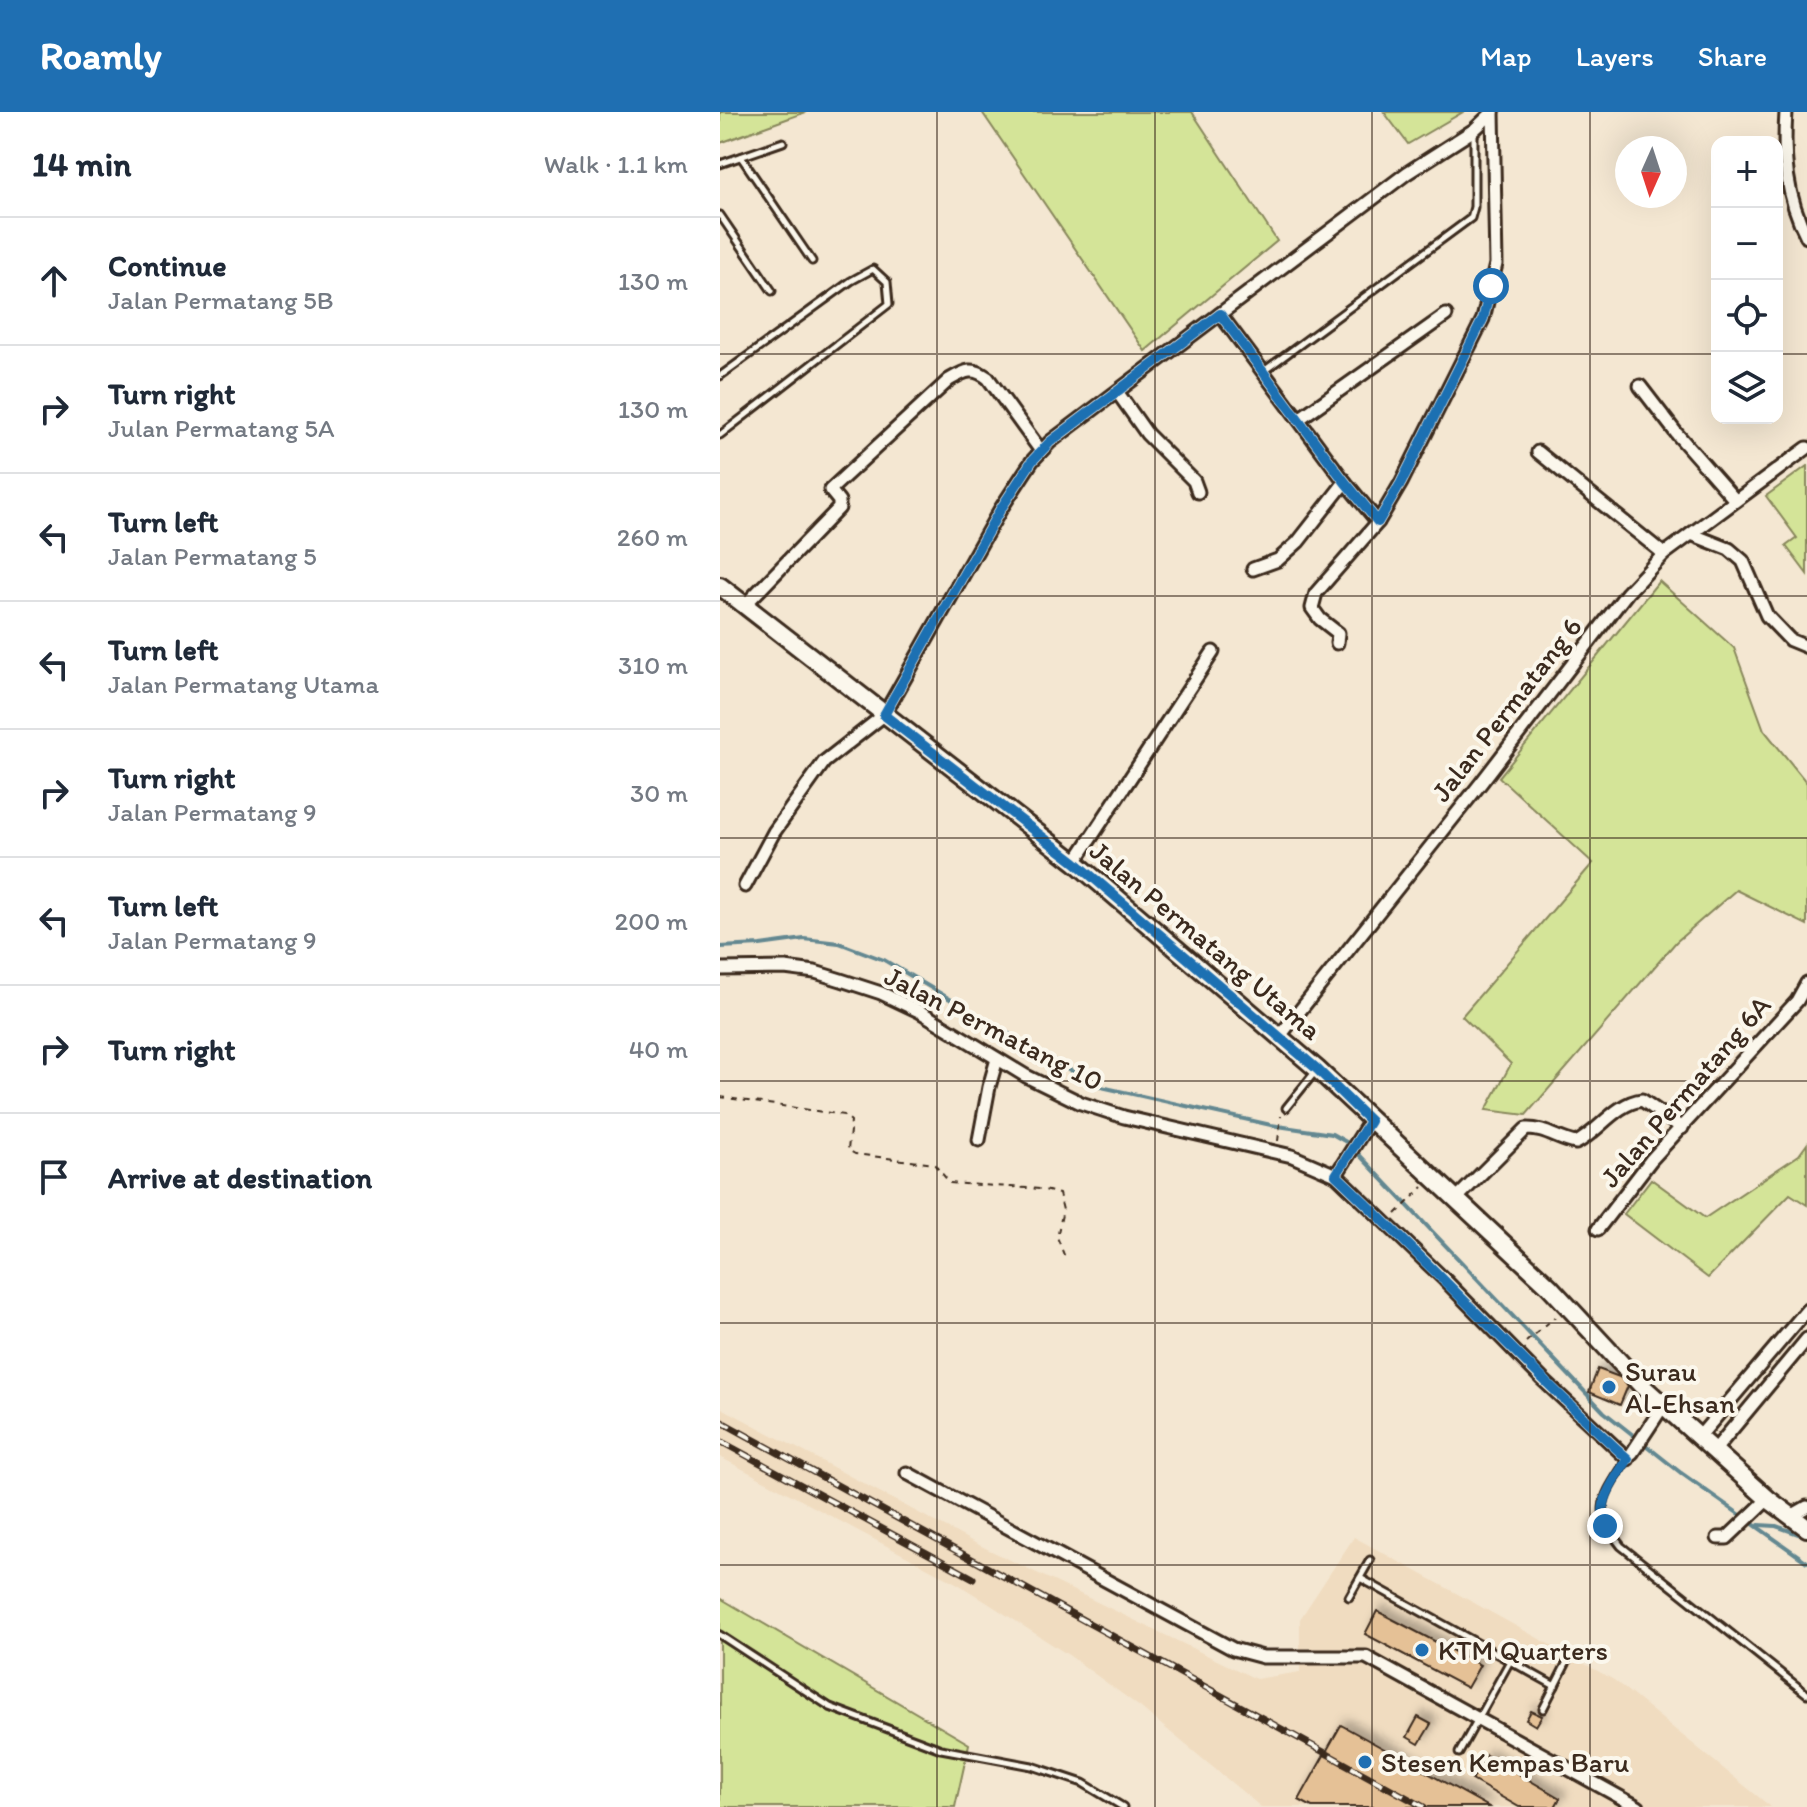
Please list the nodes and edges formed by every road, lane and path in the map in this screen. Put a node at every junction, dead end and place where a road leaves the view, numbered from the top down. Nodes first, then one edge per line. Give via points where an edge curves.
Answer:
1 (1493, 112) edge
2 (1786, 112) edge
3 (1474, 130) junction
4 (783, 142) dead end
5 (741, 157) junction
6 (720, 164) edge
7 (720, 215) edge
8 (1807, 237) edge
9 (812, 261) dead end
10 (772, 291) dead end
11 (1220, 314) junction
12 (1446, 315) dead end
13 (1264, 371) junction
14 (720, 376) edge
15 (1640, 386) dead end
16 (1118, 393) junction
17 (1299, 419) junction
18 (720, 435) edge
19 (1807, 448) edge
20 (1041, 451) junction
21 (1538, 452) dead end
22 (1345, 482) junction
23 (1198, 492) dead end
24 (1735, 500) junction
25 (1378, 522) junction
26 (1691, 534) junction
27 (1664, 554) junction
28 (1253, 569) dead end
29 (720, 586) edge
30 (745, 605) junction
31 (1337, 643) dead end
32 (1807, 647) edge
33 (1213, 652) dead end
34 (884, 715) junction
35 (1075, 862) junction
36 (745, 886) dead end
37 (720, 969) edge
38 (1807, 983) edge
39 (1279, 1037) junction
40 (997, 1059) junction
41 (1317, 1069) junction
42 (720, 1097) edge
43 (1286, 1108) dead end
44 (1280, 1118) dead end
45 (1366, 1127) junction
46 (1682, 1128) junction
47 (979, 1140) dead end
48 (1278, 1142) dead end
49 (1339, 1171) junction
50 (1422, 1188) dead end
51 (1456, 1199) junction
52 (1401, 1209) dead end
53 (1598, 1229) dead end
54 (1066, 1260) dead end
55 (1568, 1307) junction
56 (1807, 1310) edge
57 (1807, 1339) edge
58 (1523, 1345) dead end
59 (1663, 1406) junction
60 (1699, 1437) junction
61 (1714, 1451) junction
62 (1630, 1456) junction
63 (907, 1473) dead end
64 (1763, 1503) junction
65 (1807, 1507) edge
66 (1801, 1523) edge
67 (1725, 1536) dead end
68 (1370, 1560) dead end
69 (1360, 1578) junction
70 (1349, 1597) dead end
71 (720, 1635) edge
72 (1510, 1661) junction
73 (1567, 1662) dead end
74 (1555, 1686) junction
75 (1807, 1694) edge
76 (1543, 1709) dead end
77 (1478, 1719) junction
78 (1459, 1753) dead end
79 (1610, 1791) junction
80 (1123, 1807) edge
81 (1608, 1807) edge
82 (1638, 1807) edge

1 - 3 street
1 - 25 street via 1496,264 1483,319
2 - 8 street via 1787,178
3 - 11 street via 1407,173
3 - 13 lane via 1471,218
4 - 5 lane
5 - 6 lane
5 - 9 lane
7 - 10 lane
11 - 13 street
11 - 16 street
12 - 17 street
13 - 17 street
14 - 18 lane via 851,281 873,269 887,282 889,304
15 - 24 street
16 - 20 street
16 - 23 street
17 - 22 street
19 - 24 street, Jalan Permatang 6
20 - 30 street via 988,378 967,370 949,380 830,490 839,501 835,514
20 - 34 street via 1000,510
21 - 27 street
22 - 25 street
22 - 28 street via 1298,542 1278,560
24 - 26 street, Jalan Permatang 6
25 - 31 street via 1316,593 1312,608 1338,633
26 - 27 street, Jalan Permatang 6
26 - 32 street via 1729,549 1743,561 1767,616 1790,640
27 - 39 street, Jalan Permatang 6 via 1627,593
29 - 30 street, Jalan Permatang Utama
30 - 34 street, Jalan Permatang Utama
33 - 35 street
34 - 35 street, Jalan Permatang Utama
34 - 36 street via 824,762 774,832
35 - 39 street, Jalan Permatang Utama
37 - 40 street, Jalan Permatang 10 via 785,968 841,980 919,1011
38 - 46 street, Jalan Permatang 6A via 1797,1001
39 - 41 street, Jalan Permatang Utama
40 - 47 street
40 - 49 street, Jalan Permatang 10 via 1081,1103
41 - 43 lane
41 - 45 street, Jalan Permatang Utama
42 - 54 path via 844,1115 851,1121 848,1150 934,1164 950,1183 1059,1194 1063,1210 1057,1237
44 - 48 path
45 - 49 street
45 - 51 street, Jalan Permatang Utama
46 - 51 street via 1636,1100 1576,1143 1526,1129
46 - 53 street, Jalan Permatang 6A
49 - 62 street via 1542,1379
50 - 52 path
51 - 55 street, Jalan Permatang Utama
55 - 58 path
55 - 59 street, Jalan Permatang Utama
56 - 60 street
57 - 61 street
59 - 60 street, Jalan Permatang Utama
59 - 62 street
60 - 61 street, Jalan Permatang Utama
61 - 64 street, Jalan Permatang Utama
62 - 75 lane via 1604,1500 1602,1515 1613,1536
63 - 77 street via 1233,1649 1263,1657 1366,1657
64 - 66 street, Jalan Permatang Utama
64 - 67 street
65 - 66 street
68 - 69 lane
69 - 70 lane
69 - 72 lane
71 - 80 lane via 830,1707 941,1749 1032,1766 1083,1783
72 - 74 lane
72 - 77 lane
73 - 74 lane
74 - 76 lane
77 - 78 lane
77 - 79 street
79 - 81 street
79 - 82 street

